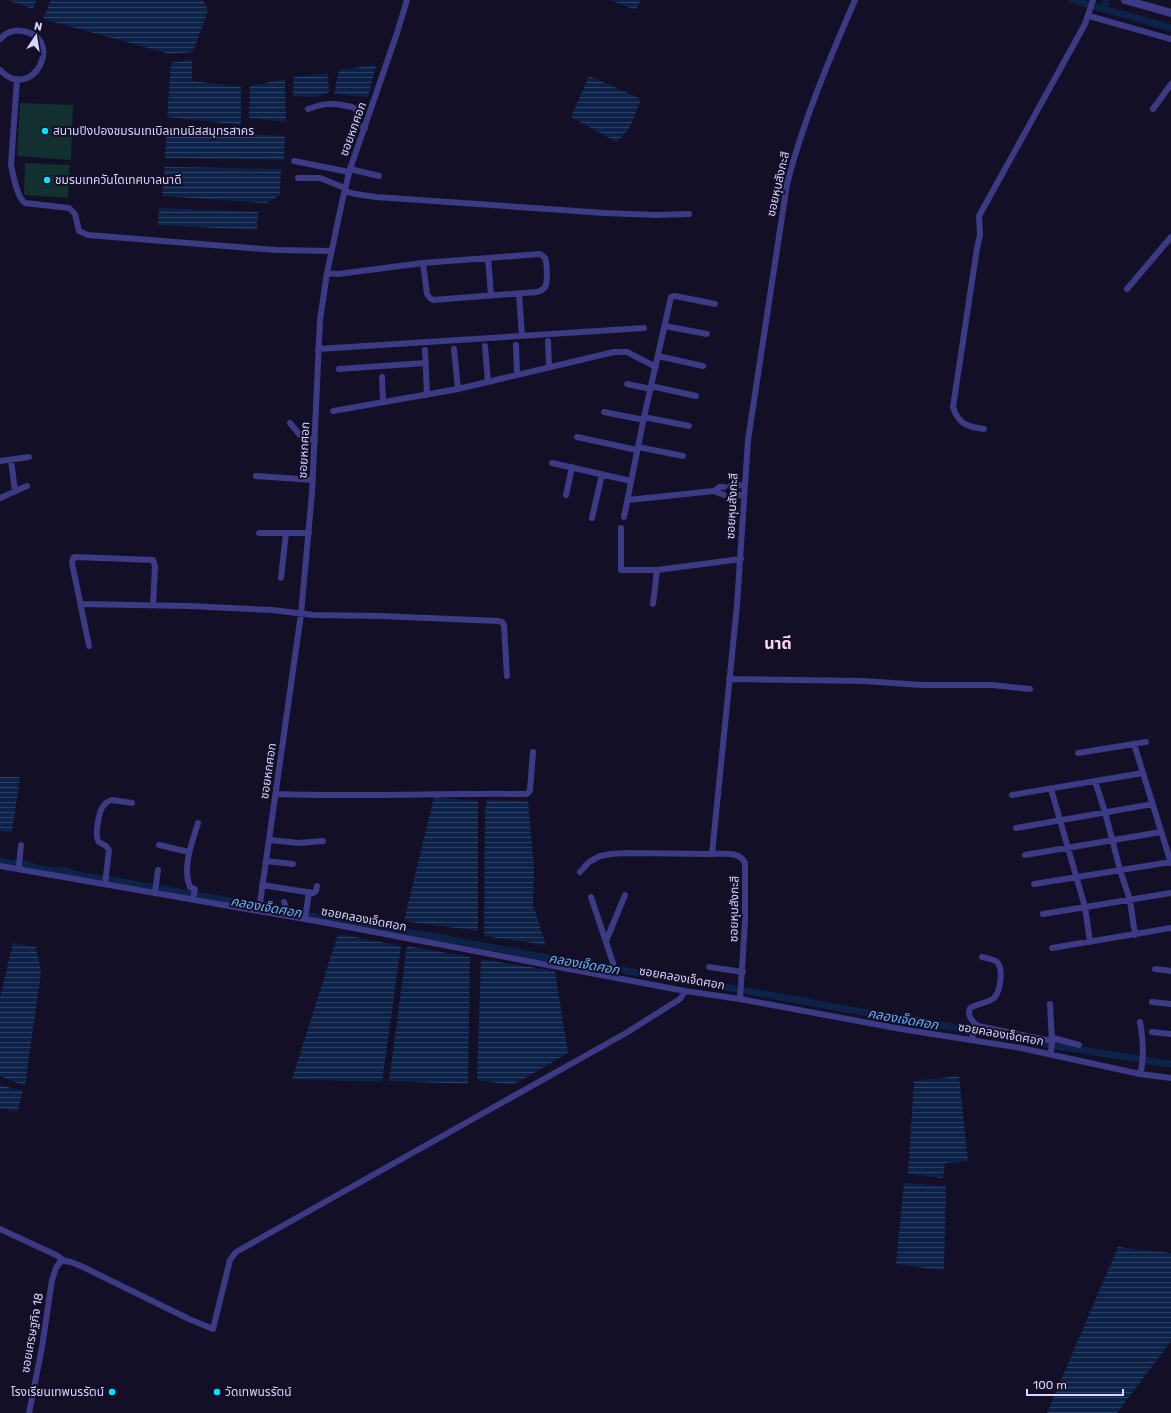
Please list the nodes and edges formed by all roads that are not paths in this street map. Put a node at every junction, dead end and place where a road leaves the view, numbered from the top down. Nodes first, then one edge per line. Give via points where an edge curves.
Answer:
1 (407, 0) edge
2 (855, 0) edge
3 (1093, 0) edge
4 (1125, 0) edge
5 (1171, 13) edge
6 (1089, 14) junction
7 (0, 39) edge
8 (1171, 39) edge
9 (0, 70) edge
10 (17, 79) junction
11 (1171, 84) edge
12 (1168, 93) edge
13 (308, 109) dead end
14 (1153, 109) dead end
15 (364, 128) junction
16 (294, 161) dead end
17 (351, 170) junction
18 (379, 176) dead end
19 (298, 178) dead end
20 (349, 192) junction
21 (689, 214) dead end
22 (1171, 237) edge
23 (331, 252) junction
24 (488, 258) junction
25 (423, 264) junction
26 (333, 274) junction
27 (1127, 289) dead end
28 (519, 294) junction
29 (491, 296) junction
30 (715, 304) dead end
31 (665, 326) junction
32 (644, 328) dead end
33 (707, 334) dead end
34 (522, 336) junction
35 (548, 341) dead end
36 (516, 345) dead end
37 (485, 346) dead end
38 (321, 349) junction
39 (454, 349) dead end
40 (425, 350) dead end
41 (658, 356) junction
42 (425, 363) junction
43 (703, 366) dead end
44 (549, 367) junction
45 (656, 367) junction
46 (339, 369) dead end
47 (517, 374) junction
48 (382, 377) dead end
49 (488, 382) junction
50 (627, 384) dead end
51 (651, 387) junction
52 (458, 389) junction
53 (427, 395) junction
54 (696, 396) dead end
55 (384, 402) junction
56 (332, 411) dead end
57 (604, 412) dead end
58 (644, 418) junction
59 (290, 423) dead end
60 (689, 426) dead end
61 (984, 429) dead end
62 (577, 437) dead end
63 (316, 441) junction
64 (638, 448) junction
65 (683, 456) dead end
66 (29, 457) dead end
67 (11, 460) junction
68 (0, 461) edge
69 (552, 463) dead end
70 (572, 467) junction
71 (602, 474) junction
72 (256, 476) dead end
73 (313, 480) junction
74 (631, 481) junction
75 (745, 485) junction
76 (27, 486) dead end
77 (15, 491) junction
78 (714, 491) junction
79 (566, 495) dead end
80 (744, 495) junction
81 (0, 498) edge
82 (628, 500) junction
83 (624, 517) dead end
84 (592, 518) dead end
85 (621, 528) dead end
86 (259, 533) dead end
87 (286, 533) junction
88 (309, 533) junction
89 (741, 559) junction
90 (657, 570) junction
91 (281, 578) dead end
92 (80, 604) junction
93 (653, 604) dead end
94 (154, 605) junction
95 (304, 614) junction
96 (89, 646) dead end
97 (507, 676) dead end
98 (731, 679) junction
99 (1030, 688) dead end
100 (1146, 742) dead end
101 (1134, 744) junction
102 (533, 752) dead end
103 (1078, 753) dead end
104 (1143, 773) junction
105 (1094, 781) junction
106 (1051, 789) junction
107 (276, 794) junction
108 (1012, 796) dead end
109 (132, 803) dead end
110 (1153, 804) junction
111 (1105, 812) junction
112 (1059, 820) junction
113 (198, 823) dead end
114 (1016, 828) dead end
115 (1161, 832) junction
116 (1112, 840) junction
117 (275, 841) junction
118 (323, 841) dead end
119 (21, 845) dead end
120 (159, 845) dead end
121 (1067, 848) junction
122 (189, 852) junction
123 (712, 854) junction
124 (1025, 855) dead end
125 (269, 861) junction
126 (1171, 863) edge
127 (292, 864) dead end
128 (0, 866) edge
129 (19, 867) junction
130 (158, 870) dead end
131 (1120, 870) junction
132 (580, 872) dead end
133 (1076, 878) junction
134 (105, 882) junction
135 (1034, 884) dead end
136 (268, 885) junction
137 (317, 886) dead end
138 (155, 892) junction
139 (309, 892) junction
140 (1171, 893) edge
141 (194, 895) junction
142 (625, 895) dead end
143 (591, 898) dead end
144 (1130, 900) junction
145 (1085, 907) junction
146 (259, 910) junction
147 (1043, 914) dead end
148 (306, 915) junction
149 (1171, 928) edge
150 (1134, 934) junction
151 (606, 941) junction
152 (1090, 942) junction
153 (1052, 948) dead end
154 (982, 957) dead end
155 (709, 967) dead end
156 (1155, 969) dead end
157 (1171, 971) edge
158 (613, 972) junction
159 (743, 972) junction
160 (685, 991) junction
161 (740, 997) junction
162 (1152, 1002) dead end
163 (1050, 1004) dead end
164 (1171, 1004) edge
165 (1140, 1022) dead end
166 (974, 1026) junction
167 (1152, 1032) dead end
168 (1171, 1034) edge
169 (972, 1040) junction
170 (1052, 1045) junction
171 (1079, 1045) dead end
172 (1141, 1070) junction
173 (1171, 1078) edge
174 (0, 1229) edge
175 (65, 1261) junction
176 (29, 1413) edge

1 - 15 street, ซอยหกศอก
2 - 75 street, ซอยหุบสังกะสี via 814,98 787,184 752,410
3 - 6 street
4 - 5 street
6 - 8 street
6 - 61 street via 979,216 980,235 953,407 956,417 966,425
7 - 10 street via 10,32 24,31 36,37 42,45 44,54 40,67 30,76
9 - 10 street via 8,77
10 - 23 street via 11,165 20,196 25,203 69,208 75,214 79,231 88,235
11 - 12 street
12 - 14 street
13 - 15 street via 330,103 354,107 358,112 358,124
15 - 17 street, ซอยหกศอก
16 - 17 street
17 - 18 street
17 - 20 street, ซอยหกศอก
19 - 20 street via 320,178
20 - 21 street via 605,213
20 - 23 street, ซอยหกศอก
22 - 27 street
23 - 26 street, ซอยหกศอก
24 - 25 street
24 - 28 street via 540,254 545,258 545,287 537,292
24 - 29 street
25 - 26 street
25 - 29 street via 428,294 433,300
26 - 38 street, ซอยหกศอก via 322,302
28 - 29 street
28 - 34 street
30 - 31 street via 672,296
31 - 33 street
31 - 41 street
32 - 34 street
34 - 38 street
35 - 44 street
36 - 47 street
37 - 49 street
38 - 63 street, ซอยหกศอก
39 - 52 street
40 - 42 street
41 - 43 street
41 - 45 street
42 - 46 street
42 - 53 street
44 - 45 street via 622,352 632,354
44 - 47 street
45 - 51 street
47 - 49 street
48 - 55 street
49 - 52 street
50 - 51 street
51 - 54 street
51 - 58 street
52 - 53 street
53 - 55 street
55 - 56 street
57 - 58 street
58 - 60 street
58 - 64 street
59 - 63 street via 300,435
62 - 64 street
63 - 73 street, ซอยหกศอก
64 - 65 street
64 - 74 street
66 - 67 street
67 - 68 street
67 - 77 street
69 - 70 street
70 - 71 street
70 - 79 street
71 - 74 street
71 - 84 street
72 - 73 street
73 - 88 street, ซอยหกศอก
74 - 82 street
75 - 78 street via 719,487
75 - 80 street, ซอยหุบสังกะสี
76 - 77 street
77 - 81 street
78 - 80 street via 728,495
78 - 82 street
80 - 89 street, ซอยหุบสังกะสี
82 - 83 street
85 - 90 street via 620,570
86 - 87 street
87 - 88 street
87 - 91 street
88 - 95 street, ซอยหกศอก
89 - 90 street
89 - 98 street, ซอยหุบสังกะสี
90 - 93 street
92 - 94 street
92 - 94 street via 72,564 73,558 77,556 153,560
92 - 96 street
94 - 95 street via 272,610
95 - 97 street via 502,622 505,630
95 - 107 street, ซอยหกศอก
98 - 99 street via 864,681
98 - 123 street, ซอยหุบสังกะสี
100 - 101 street
101 - 103 street
101 - 104 street
102 - 107 street via 530,790 526,794
104 - 105 street
104 - 110 street
105 - 106 street
105 - 111 street
106 - 108 street
106 - 112 street
107 - 117 street, ซอยหกศอก
109 - 134 street via 112,800 104,804 102,809 96,835 99,842 109,850
110 - 111 street
110 - 115 street
111 - 112 street
111 - 116 street
112 - 114 street
112 - 121 street
113 - 122 street
115 - 116 street
115 - 126 street
116 - 121 street
116 - 131 street
117 - 118 street
117 - 125 street, ซอยหกศอก
119 - 129 street
120 - 122 street
121 - 124 street
121 - 133 street
122 - 141 street via 188,883 190,888 195,889
123 - 132 street via 611,854 589,862
123 - 159 street, ซอยหุบสังกะสี via 740,856 745,863
125 - 127 street
125 - 136 street, ซอยหกศอก
126 - 131 street
128 - 129 street, ซอยคลองเจ็ดศอก
129 - 134 street, ซอยคลองเจ็ดศอก
130 - 138 street
131 - 133 street
131 - 144 street
133 - 135 street
133 - 145 street
134 - 138 street, ซอยคลองเจ็ดศอก
136 - 139 street
136 - 146 street, ซอยหกศอก
137 - 139 street via 316,891
138 - 141 street, ซอยคลองเจ็ดศอก
139 - 148 street
140 - 144 street
141 - 146 street, ซอยคลองเจ็ดศอก
142 - 151 street
143 - 151 street
144 - 145 street
144 - 150 street
145 - 147 street
145 - 152 street
146 - 148 street, ซอยคลองเจ็ดศอก via 285,909
148 - 158 street, ซอยคลองเจ็ดศอก
149 - 150 street
150 - 152 street
151 - 158 street
152 - 153 street
154 - 166 street via 998,964 1000,985 993,999 970,1008 970,1020
155 - 159 street
156 - 157 street
158 - 160 street, ซอยคลองเจ็ดศอก
159 - 161 street, ซอยหุบสังกะสี
160 - 161 street, ซอยคลองเจ็ดศอก
160 - 175 street via 680,999 626,1033 236,1252 230,1260 214,1329 83,1267
161 - 169 street, ซอยคลองเจ็ดศอก
162 - 164 street
163 - 170 street
165 - 172 street via 1143,1049
166 - 169 street
166 - 170 street
167 - 168 street
169 - 170 street, ซอยคลองเจ็ดศอก
170 - 171 street
170 - 172 street, ซอยคลองเจ็ดศอก
172 - 173 street, ซอยคลองเจ็ดศอก
174 - 175 street
175 - 176 street, ซอยเศรษฐกิจ 18 via 60,1262 52,1280

